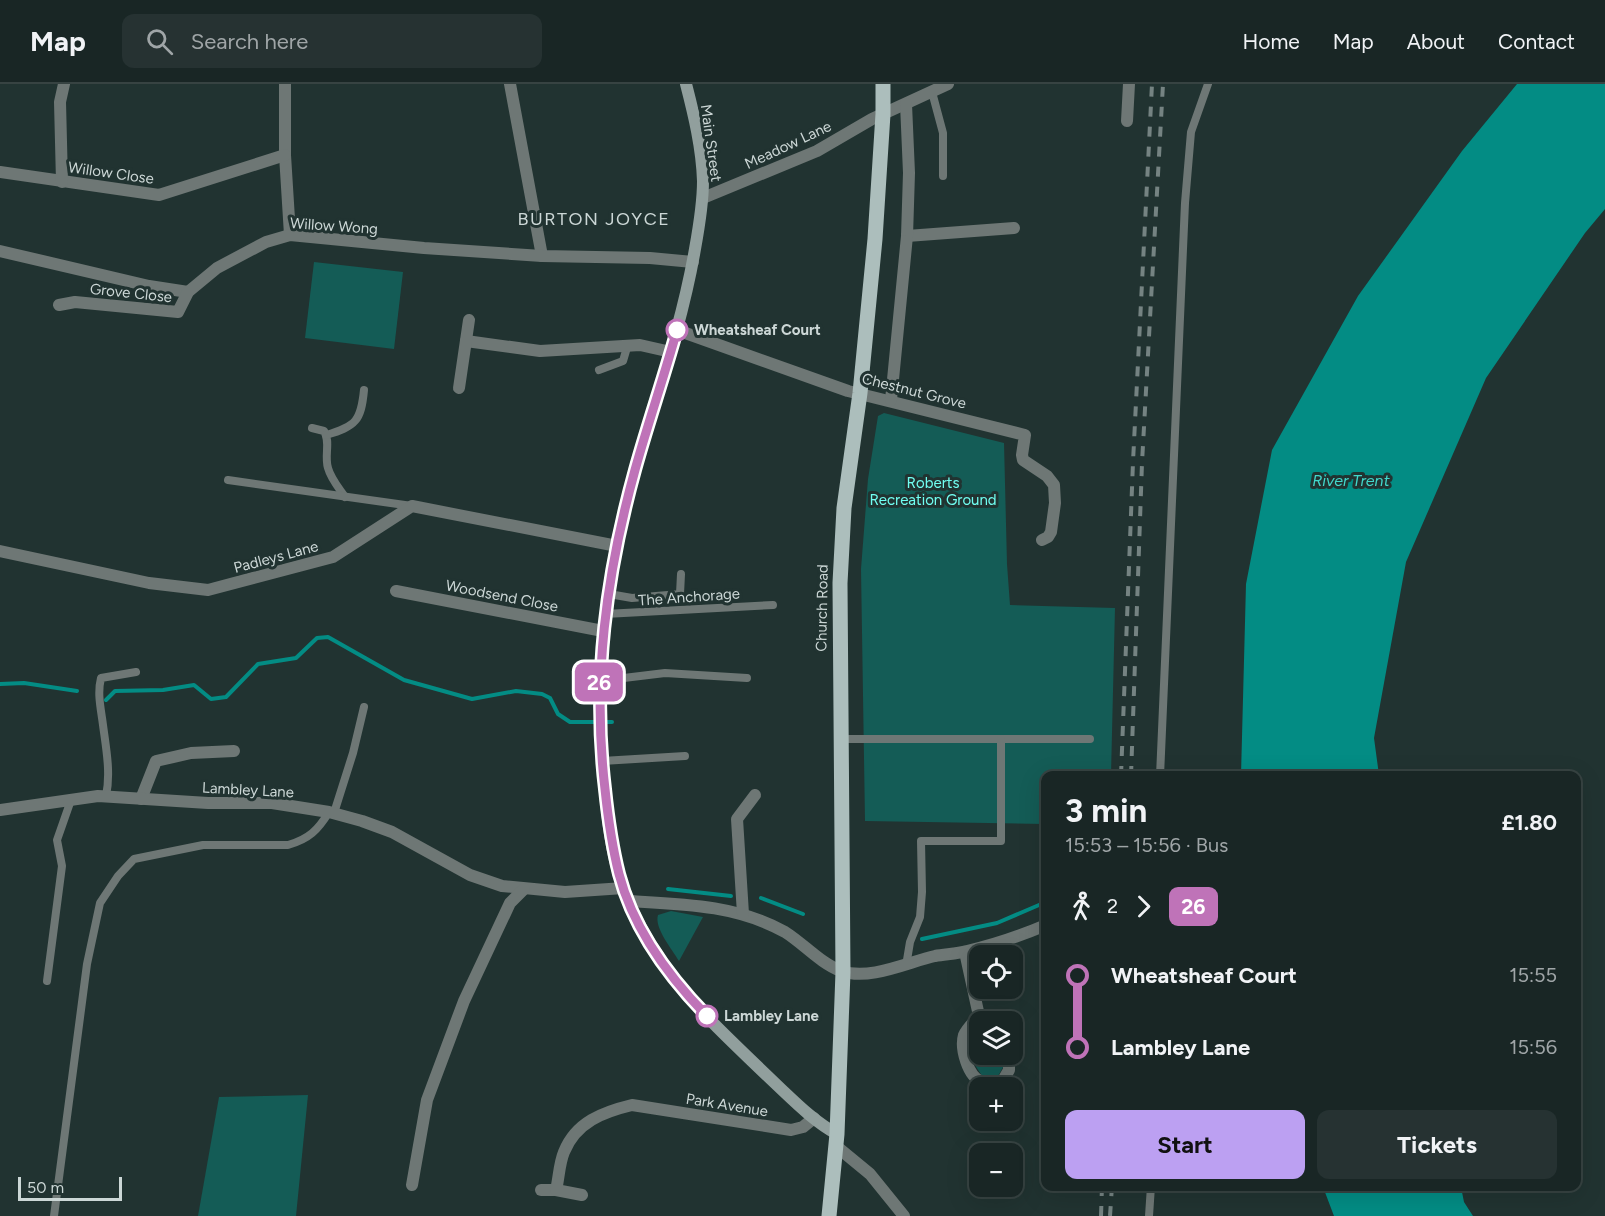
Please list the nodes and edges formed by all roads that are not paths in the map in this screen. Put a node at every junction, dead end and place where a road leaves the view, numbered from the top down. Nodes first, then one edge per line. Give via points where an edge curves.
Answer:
1 (64, 84) edge
2 (285, 84) edge
3 (510, 84) edge
4 (686, 84) edge
5 (883, 84) edge
6 (948, 84) edge
7 (1129, 84) edge
8 (1208, 84) edge
9 (932, 92) junction
10 (906, 104) junction
11 (884, 114) junction
12 (1127, 121) dead end
13 (285, 155) junction
14 (0, 172) edge
15 (943, 176) dead end
16 (62, 182) junction
17 (703, 198) junction
18 (1014, 228) dead end
19 (290, 235) junction
20 (908, 236) junction
21 (0, 251) edge
22 (542, 256) junction
23 (693, 262) junction
24 (188, 292) junction
25 (59, 305) dead end
26 (469, 320) dead end
27 (677, 330) junction
28 (466, 341) junction
29 (628, 344) junction
30 (671, 352) junction
31 (599, 369) dead end
32 (459, 388) dead end
33 (364, 390) dead end
34 (860, 393) junction
35 (891, 400) junction
36 (312, 428) dead end
37 (327, 435) junction
38 (228, 480) dead end
39 (345, 497) junction
40 (412, 506) junction
41 (1042, 540) dead end
42 (617, 546) junction
43 (0, 551) edge
44 (681, 574) dead end
45 (396, 591) dead end
46 (609, 594) junction
47 (773, 605) dead end
48 (605, 614) junction
49 (603, 631) junction
50 (136, 672) dead end
51 (747, 678) dead end
52 (599, 681) junction
53 (364, 708) dead end
54 (840, 739) junction
55 (1000, 739) junction
56 (1090, 739) dead end
57 (234, 751) dead end
58 (685, 756) dead end
59 (602, 761) junction
60 (1160, 771) edge
61 (755, 795) dead end
62 (106, 796) junction
63 (141, 799) junction
64 (71, 800) junction
65 (0, 810) edge
66 (331, 812) junction
67 (622, 882) junction
68 (524, 889) junction
69 (629, 901) junction
70 (743, 914) junction
71 (1041, 928) edge
72 (965, 952) junction
73 (906, 966) junction
74 (843, 972) junction
75 (47, 981) dead end
76 (978, 1011) edge
77 (969, 1027) edge
78 (1009, 1065) edge
79 (814, 1119) junction
80 (837, 1140) junction
81 (412, 1185) dead end
82 (541, 1190) dead end
83 (556, 1190) junction
84 (1150, 1191) edge
85 (582, 1194) dead end
86 (54, 1216) edge
87 (829, 1216) edge
88 (904, 1216) edge
89 (1149, 1216) edge

1 - 16 street via 60,102
2 - 13 street
3 - 22 street
4 - 17 street, Main Street via 700,152
5 - 11 main road, Church Road
6 - 9 street, Meadow Lane
7 - 12 street
8 - 60 lane via 1191,132 1185,203
9 - 10 street, Meadow Lane
9 - 15 lane via 943,133
10 - 11 street, Meadow Lane
10 - 20 street
11 - 17 street, Meadow Lane via 817,151
11 - 34 main road, Church Road
13 - 16 street, Willow Close via 159,195
13 - 19 street
14 - 16 street, Willow Close
17 - 23 street, Main Street
18 - 20 street
19 - 22 street, Willow Wong
19 - 24 street, Willow Wong via 266,242 217,268
20 - 35 street
21 - 24 street
22 - 23 street, Willow Wong
23 - 27 street, Main Street
24 - 25 street, Grove Close via 178,312 75,302
26 - 28 street
27 - 30 street, Main Street
27 - 34 street, Chestnut Grove
28 - 29 street via 540,351
28 - 32 street
29 - 30 street
29 - 31 lane via 623,361
30 - 42 street, Main Street via 635,470
33 - 37 lane via 359,418 346,429
34 - 35 street, Chestnut Grove
34 - 54 main road, Church Road via 844,508
35 - 41 street, Chestnut Grove via 1025,435 1023,460 1051,480 1056,490 1051,532
36 - 37 lane
37 - 39 lane via 328,468
38 - 39 lane
39 - 40 lane
40 - 42 street
40 - 43 street, Padleys Lane via 333,557 208,590 149,583
42 - 46 street, Main Street
44 - 46 lane via 680,594 632,598
45 - 49 street, Woodsend Close
46 - 48 street, Main Street
47 - 48 lane, The Anchorage
48 - 49 street, Main Street
49 - 52 street, Main Street
50 - 62 lane via 101,678 99,685 108,769
51 - 52 lane via 665,673
52 - 59 street, Main Street
53 - 66 lane via 353,753
54 - 55 lane
54 - 74 main road, Church Road
55 - 56 lane
55 - 73 lane via 1001,841 921,841 920,917
57 - 63 street via 191,753 156,761
58 - 59 lane
59 - 67 street, Main Street via 608,821
61 - 70 street via 737,819
62 - 63 street, Lambley Lane
62 - 64 street, Lambley Lane
63 - 66 street, Lambley Lane via 272,803
64 - 65 street, Lambley Lane
64 - 75 lane via 57,840 62,866
66 - 68 street, Lambley Lane via 392,832 470,875
66 - 86 lane via 312,835 288,845 203,845 134,859 118,876 100,903 87,964
67 - 68 street, Lambley Lane via 565,892
67 - 69 street, Main Street
68 - 81 street via 510,903 464,1001 427,1100
69 - 70 street
69 - 79 street, Main Street via 669,974 735,1045
70 - 74 street via 786,933
71 - 72 street
72 - 73 street
72 - 76 street
73 - 74 street via 869,973
74 - 80 main road, Church Road
77 - 78 street via 963,1047 974,1077 982,1082 1002,1082
79 - 80 street, Main Street
79 - 83 street, Park Avenue via 791,1130 632,1105 611,1110 592,1119 572,1138 563,1154
80 - 87 main road, Church Road
80 - 88 street
82 - 83 street
83 - 85 street
84 - 89 lane

